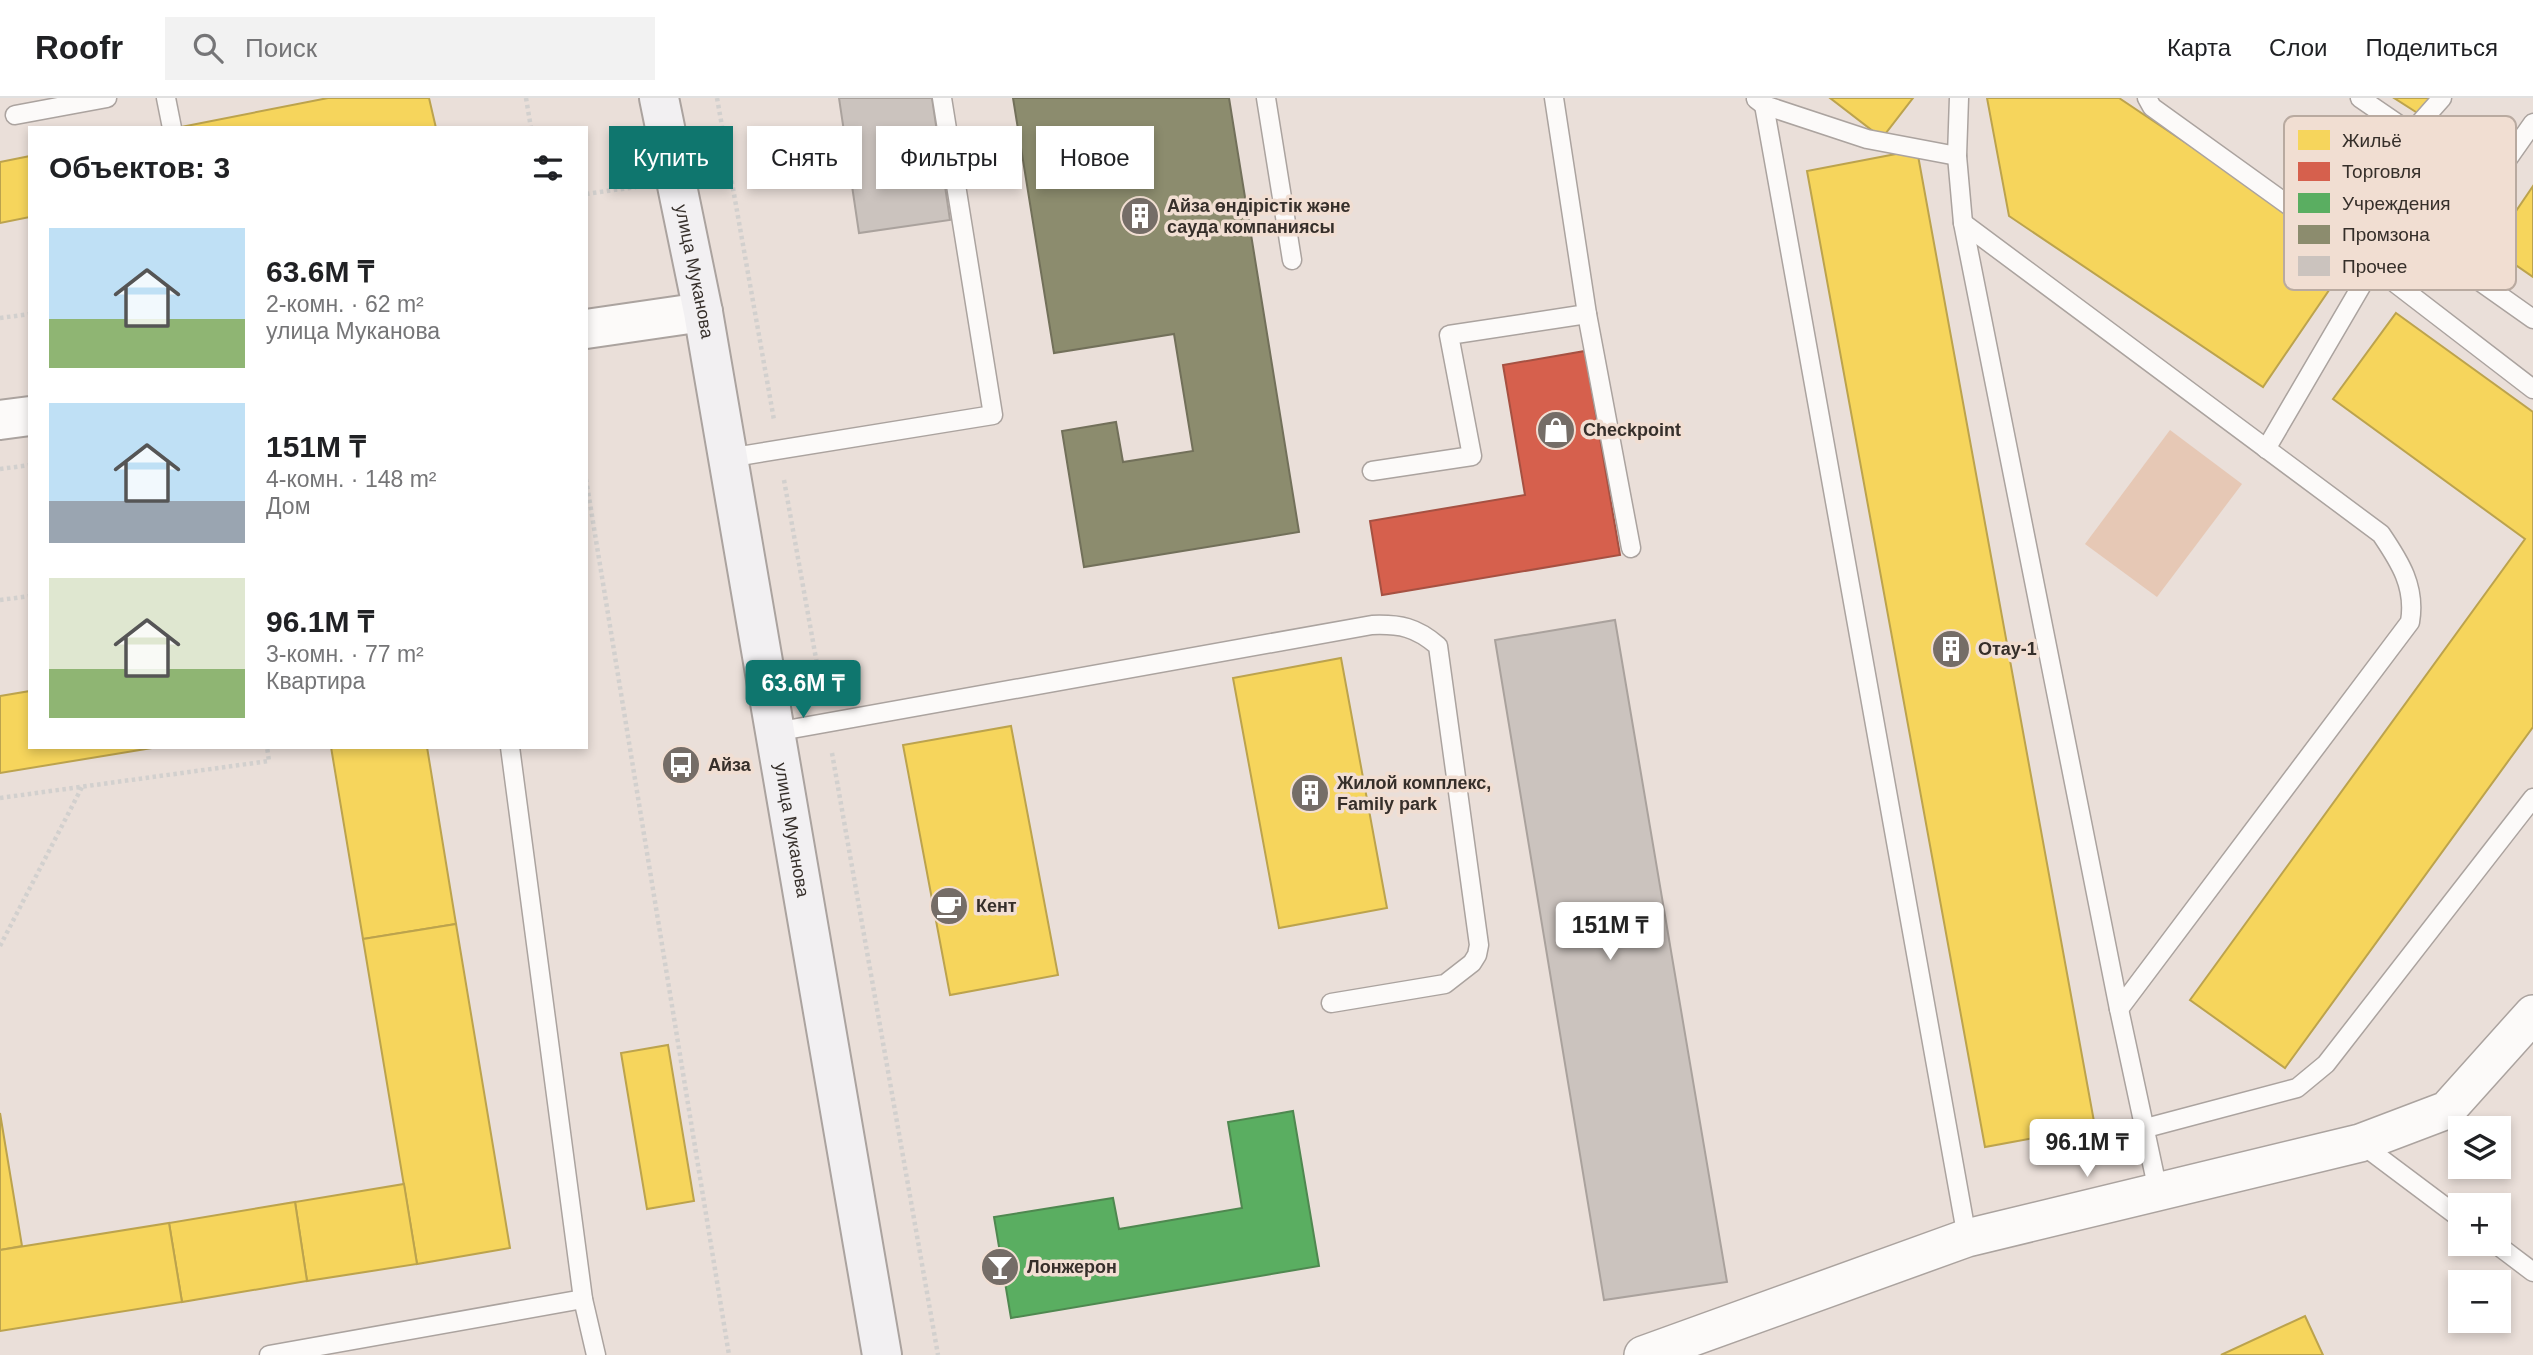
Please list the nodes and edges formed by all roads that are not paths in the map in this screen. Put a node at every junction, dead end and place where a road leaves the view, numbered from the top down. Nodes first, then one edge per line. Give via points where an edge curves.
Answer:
1 (107, 98) edge
2 (166, 98) edge
3 (659, 98) edge
4 (942, 98) edge
5 (1266, 98) edge
6 (1554, 98) edge
7 (1959, 98) edge
8 (2147, 98) edge
9 (2360, 98) edge
10 (2442, 98) edge
11 (1760, 102) edge
12 (15, 115) dead end
13 (2386, 116) edge
14 (2426, 116) edge
15 (2533, 123) edge
16 (172, 126) edge
17 (2516, 147) edge
18 (1957, 156) junction
19 (2284, 202) edge
20 (1964, 223) junction
21 (1292, 260) dead end
22 (2359, 290) edge
23 (2404, 290) edge
24 (2493, 290) edge
25 (703, 312) junction
26 (1587, 314) junction
27 (2533, 318) edge
28 (588, 329) edge
29 (2533, 389) edge
30 (28, 416) edge
31 (0, 420) edge
32 (2266, 449) junction
33 (728, 458) junction
34 (1372, 471) dead end
35 (1631, 548) dead end
36 (775, 732) junction
37 (510, 749) edge
38 (2533, 798) edge
39 (1331, 1003) dead end
40 (2119, 1009) junction
41 (2533, 1014) edge
42 (2146, 1128) junction
43 (2360, 1143) junction
44 (2158, 1191) junction
45 (2448, 1208) edge
46 (1967, 1238) junction
47 (2511, 1255) edge
48 (2533, 1272) edge
49 (583, 1298) junction
50 (269, 1355) edge
51 (596, 1355) edge
52 (881, 1355) edge
53 (1643, 1355) edge

1 - 12 lane
2 - 16 lane
3 - 25 main road, улица Муканова
4 - 33 lane via 993,415
5 - 21 lane
6 - 26 lane
7 - 18 lane
8 - 19 lane via 2152,107
9 - 13 lane
10 - 14 lane
11 - 18 lane via 1867,139
11 - 46 lane
15 - 17 lane
18 - 20 lane
20 - 32 lane
20 - 40 lane
22 - 32 lane
23 - 29 lane
24 - 27 lane
25 - 28 street
25 - 33 main road, улица Муканова
26 - 34 lane via 1449,335 1472,456
26 - 35 lane
30 - 31 street
32 - 40 lane via 2381,534 2401,563 2412,594 2410,622
33 - 36 main road, улица Муканова
36 - 39 lane via 1372,625 1398,624 1426,635 1438,646 1477,955 1445,984
36 - 52 main road, улица Муканова
37 - 49 lane
38 - 42 lane via 2326,1064 2297,1088
40 - 42 lane
41 - 43 street via 2447,1110
42 - 44 lane
43 - 44 street
43 - 45 lane
44 - 46 street
46 - 53 street
47 - 48 lane
49 - 50 lane
49 - 51 lane

